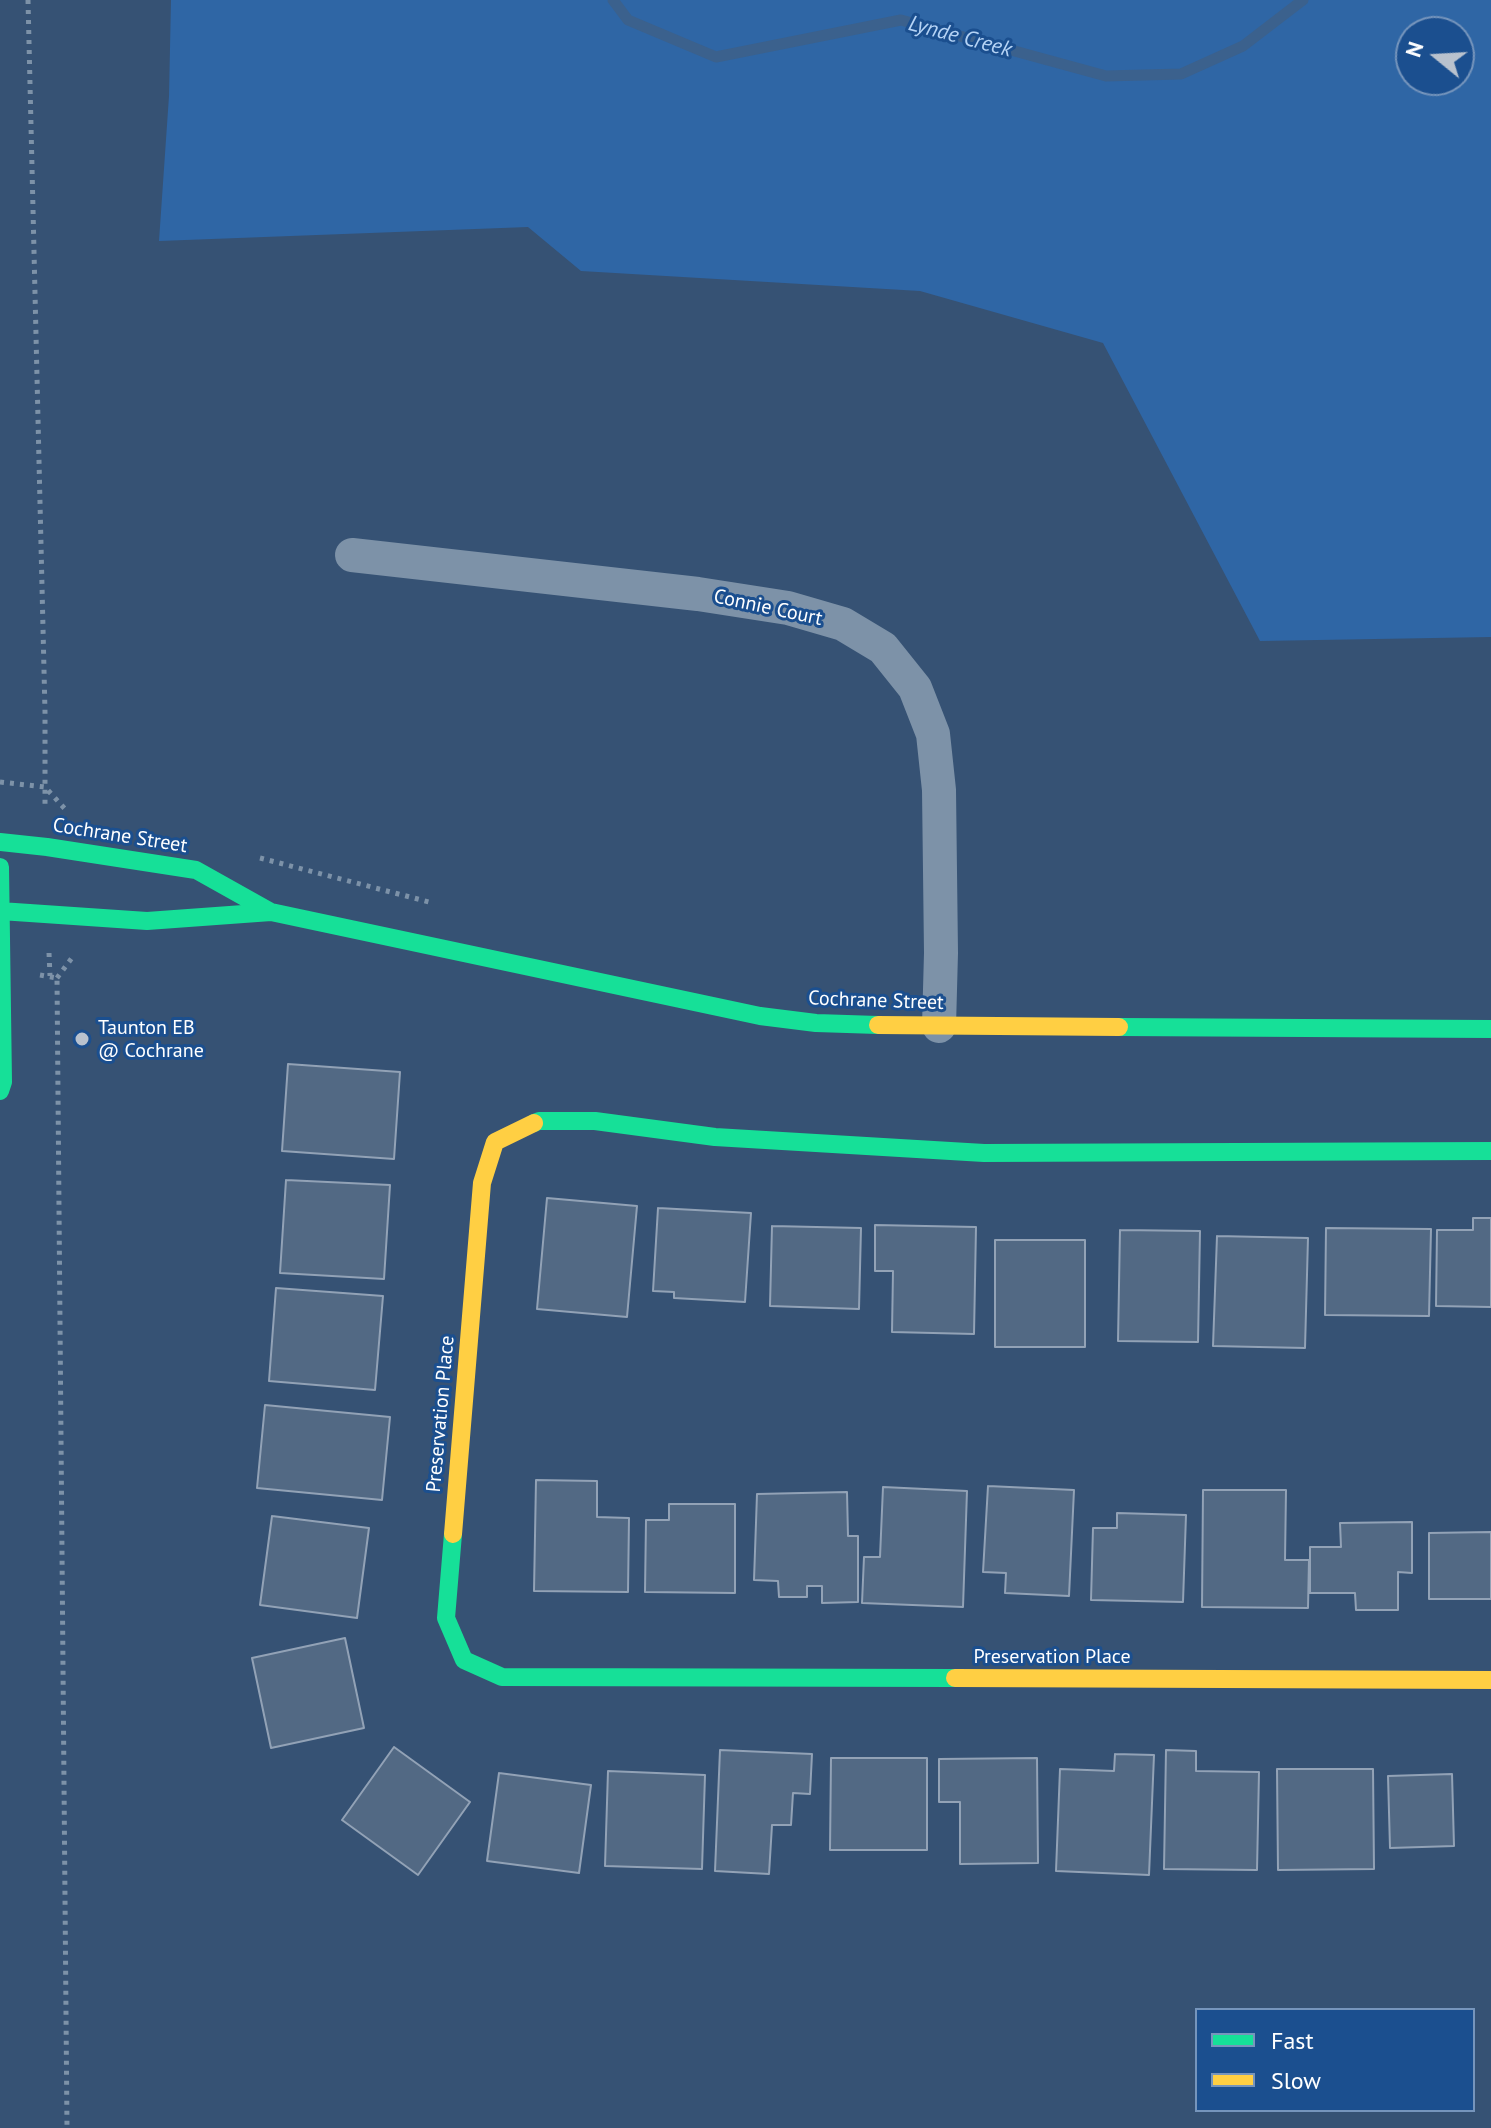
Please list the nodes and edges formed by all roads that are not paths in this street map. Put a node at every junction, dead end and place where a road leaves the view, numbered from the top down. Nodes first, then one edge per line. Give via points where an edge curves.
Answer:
1 (352, 555) dead end
2 (0, 842) edge
3 (0, 867) edge
4 (0, 911) edge
5 (271, 912) junction
6 (939, 1026) junction
7 (1491, 1029) edge
8 (0, 1091) edge
9 (1491, 1151) edge
10 (1491, 1680) edge

1 - 6 street, Connie Court via 788,608 843,624 883,648 915,688 933,734 939,790
2 - 5 street, Cochrane Street via 196,870
3 - 4 street
4 - 5 street, Cochrane Street via 147,921
4 - 8 street
5 - 6 street, Cochrane Street via 760,1016
6 - 7 street, Cochrane Street
9 - 10 street, Preservation Place via 984,1153 715,1137 595,1121 539,1121 495,1142 482,1183 446,1618 464,1660 502,1677

